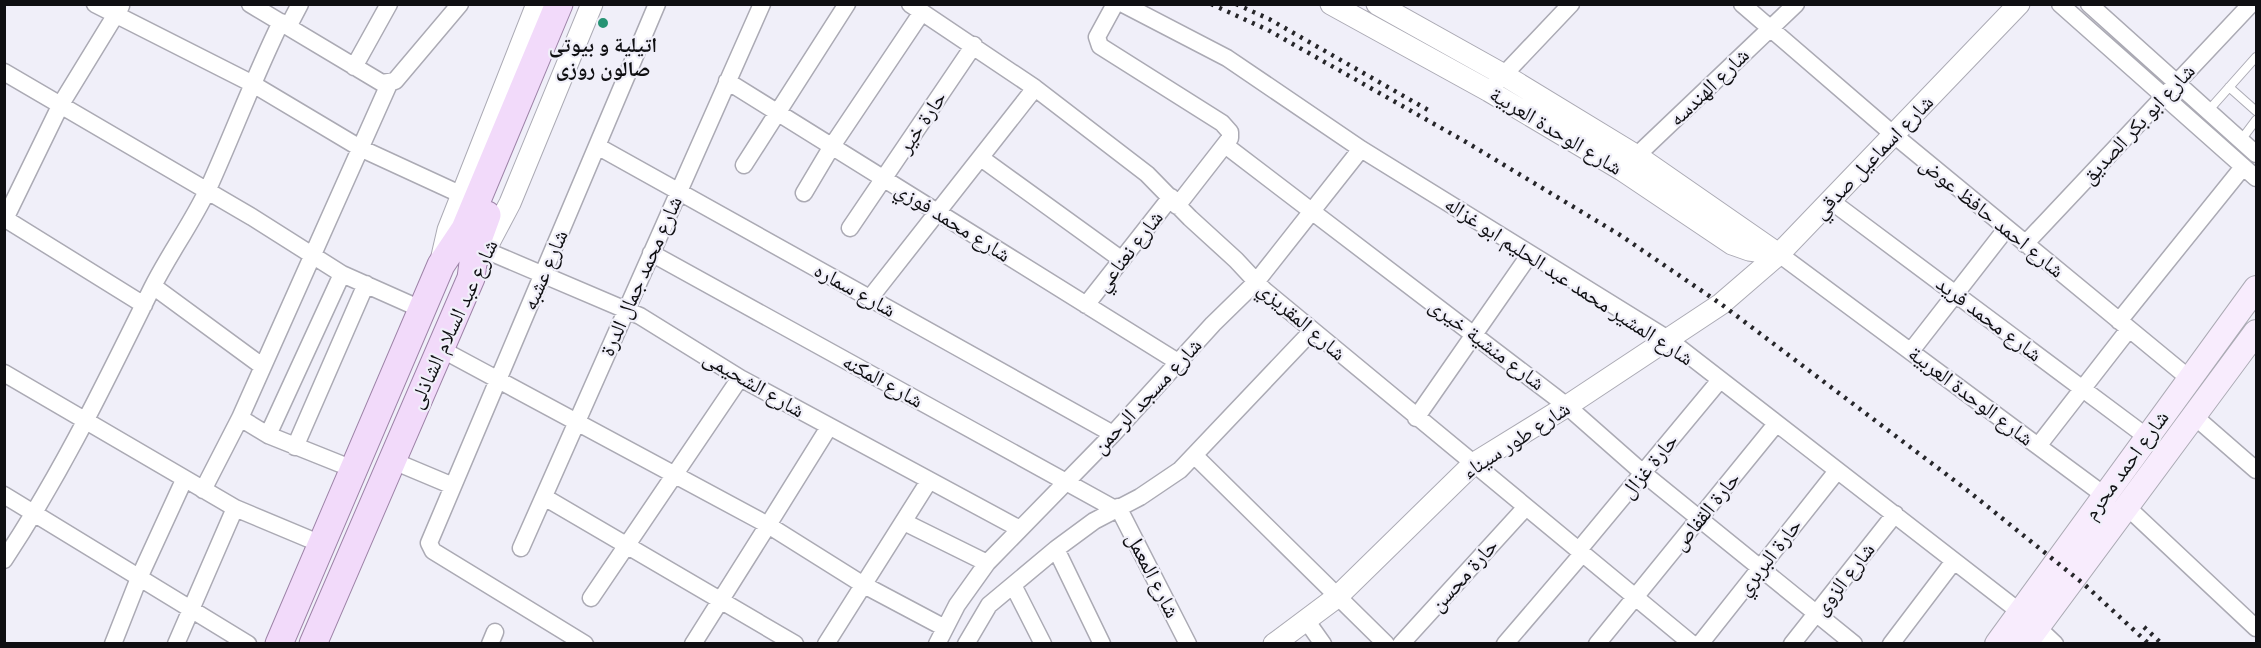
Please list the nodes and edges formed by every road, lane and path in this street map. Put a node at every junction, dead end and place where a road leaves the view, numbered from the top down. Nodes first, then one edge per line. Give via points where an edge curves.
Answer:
1 (95, 4) edge
2 (250, 4) edge
3 (300, 4) edge
4 (389, 4) edge
5 (460, 4) edge
6 (537, 4) edge
7 (559, 4) edge
8 (577, 4) edge
9 (592, 4) edge
10 (657, 4) edge
11 (762, 4) edge
12 (847, 4) edge
13 (1115, 4) edge
14 (1123, 4) edge
15 (1331, 4) edge
16 (1377, 4) edge
17 (1742, 4) edge
18 (1796, 4) edge
19 (2019, 4) edge
20 (2060, 4) edge
21 (2089, 4) edge
22 (2251, 4) edge
23 (1566, 6) edge
24 (916, 8) edge
25 (119, 9) edge
26 (284, 25) junction
27 (1770, 29) junction
28 (974, 45) junction
29 (2256, 57) edge
30 (354, 67) junction
31 (4, 72) edge
32 (727, 81) junction
33 (251, 83) junction
34 (1496, 83) junction
35 (2177, 83) junction
36 (389, 84) junction
37 (2229, 87) junction
38 (1035, 88) junction
39 (2164, 97) junction
40 (61, 104) junction
41 (2208, 111) junction
42 (2256, 111) edge
43 (777, 112) junction
44 (2256, 120) edge
45 (1894, 135) junction
46 (2241, 140) junction
47 (1225, 145) junction
48 (597, 146) junction
49 (832, 146) junction
50 (360, 148) junction
51 (1361, 149) junction
52 (2256, 153) edge
53 (981, 158) junction
54 (1630, 163) junction
55 (744, 165) dead end
56 (2243, 166) junction
57 (883, 178) junction
58 (2256, 178) edge
59 (207, 190) junction
60 (678, 191) junction
61 (804, 193) dead end
62 (1831, 201) junction
63 (1174, 202) junction
64 (473, 210) junction
65 (938, 212) junction
66 (1313, 212) junction
67 (5, 220) edge
68 (850, 228) dead end
69 (2006, 229) junction
70 (2025, 244) junction
71 (485, 250) junction
72 (651, 253) junction
73 (1530, 254) junction
74 (1779, 254) junction
75 (313, 256) junction
76 (1122, 260) junction
77 (342, 274) junction
78 (543, 274) junction
79 (471, 278) junction
80 (1256, 282) junction
81 (366, 284) junction
82 (153, 286) junction
83 (2256, 288) edge
84 (1956, 294) junction
85 (870, 298) junction
86 (144, 304) junction
87 (1721, 304) joint
88 (1086, 305) junction
89 (627, 309) junction
90 (423, 310) junction
91 (2124, 325) junction
92 (1312, 331) junction
93 (2256, 332) edge
94 (1474, 335) junction
95 (1668, 339) junction
96 (439, 348) junction
97 (1911, 351) junction
98 (1178, 362) junction
99 (262, 366) junction
100 (4, 373) edge
101 (499, 377) junction
102 (740, 378) junction
103 (2190, 379) junction
104 (1720, 381) junction
105 (2083, 389) junction
106 (1567, 406) junction
107 (2194, 416) junction
108 (240, 418) junction
109 (1416, 418) junction
110 (578, 421) junction
111 (87, 422) junction
112 (1776, 424) junction
113 (829, 427) junction
114 (1113, 434) junction
115 (268, 435) junction
116 (2147, 437) junction
117 (2038, 446) junction
118 (295, 447) junction
119 (1195, 456) junction
120 (391, 460) junction
121 (1473, 464) junction
122 (353, 469) junction
123 (2256, 470) edge
124 (1837, 471) junction
125 (1643, 473) junction
126 (675, 474) junction
127 (184, 480) junction
128 (929, 481) junction
129 (1067, 482) junction
130 (453, 486) junction
131 (203, 490) junction
132 (4, 495) edge
133 (2104, 495) junction
134 (544, 497) junction
135 (2126, 506) junction
136 (1526, 507) junction
137 (235, 508) junction
138 (1116, 508) junction
139 (35, 514) junction
140 (1895, 514) junction
141 (1700, 518) junction
142 (903, 522) junction
143 (768, 525) junction
144 (1018, 528) junction
145 (321, 544) junction
146 (627, 545) junction
147 (521, 548) dead end
148 (1056, 549) junction
149 (1580, 553) junction
150 (4, 560) edge
151 (1954, 561) junction
152 (987, 563) junction
153 (1761, 567) junction
154 (139, 578) junction
155 (862, 584) junction
156 (1013, 585) junction
157 (1337, 597) junction
158 (591, 598) dead end
159 (1636, 598) junction
160 (719, 599) junction
161 (191, 610) junction
162 (1816, 613) junction
163 (1306, 620) junction
164 (944, 627) junction
165 (2027, 628) edge
166 (2256, 628) edge
167 (113, 644) edge
168 (176, 644) edge
169 (248, 644) edge
170 (279, 644) edge
171 (314, 644) edge
172 (585, 644) edge
173 (693, 644) edge
174 (795, 644) edge
175 (826, 644) edge
176 (937, 644) edge
177 (966, 644) edge
178 (1043, 644) edge
179 (1102, 644) edge
180 (1188, 644) edge
181 (1274, 644) edge
182 (1323, 644) edge
183 (1386, 644) edge
184 (1401, 644) edge
185 (1504, 644) edge
186 (1597, 644) edge
187 (1692, 644) edge
188 (1700, 644) edge
189 (1792, 644) edge
190 (1854, 644) edge
191 (1891, 644) edge
192 (1997, 644) edge
193 (2055, 644) edge

1 - 25 street
2 - 26 street
3 - 26 street
4 - 30 street
5 - 36 street
6 - 64 street
7 - 64 main road
8 - 64 main road
9 - 71 street, شارع عبد السلام الشاذلى via 510,203
10 - 48 street, شارع عشبه
11 - 32 street, شارع محمد جمال الدرة
12 - 43 street
13 - 47 street via 1097,42 1227,127 1230,138
14 - 51 street, شارع المشير محمد عبد الحليم ابو غزاله via 1227,58
15 - 34 street, شارع الوحدة العربية
16 - 34 street, شارع الوحدة العربية
17 - 27 street, شارع احمد حافظ عوض
18 - 27 street, شارع الهندسه
19 - 45 street, شارع اسماعيل صدقي
20 - 39 street
21 - 35 street
22 - 35 street, شارع ابو بكر الصديق
23 - 34 street
24 - 28 street, شارع المقريزي
24 - 49 street
25 - 33 street
25 - 40 street
26 - 30 street
26 - 33 street
27 - 45 street, شارع احمد حافظ عوض
27 - 54 street, شارع الهندسه
28 - 38 street, شارع المقريزي
28 - 57 street, حارة خير
29 - 37 lane
30 - 36 street
31 - 40 street
32 - 43 street, شارع محمد فوزي
32 - 60 street, شارع محمد جمال الدرة
33 - 50 street
33 - 59 street
34 - 54 street, شارع الوحدة العربية
35 - 39 street, شارع ابو بكر الصديق
35 - 41 street
36 - 50 street
37 - 41 lane
37 - 42 lane
38 - 53 street
38 - 63 street, شارع المقريزي via 1147,174
39 - 56 street
39 - 70 street, شارع ابو بكر الصديق
40 - 59 street
40 - 67 street
41 - 46 street
43 - 49 street, شارع محمد فوزي
43 - 55 street
44 - 46 lane
45 - 62 street, شارع اسماعيل صدقي
45 - 69 street, شارع احمد حافظ عوض
46 - 52 street
47 - 63 street, شارع نعناعي
47 - 66 street, شارع منشية خيرى
48 - 60 street, شارع سماره
48 - 78 street, شارع عشبه
49 - 57 street, شارع محمد فوزي
49 - 61 street
50 - 64 street
50 - 75 street
51 - 66 street, شارع مسجد الرحمن
51 - 73 street, شارع المشير محمد عبد الحليم ابو غزاله
53 - 65 street
53 - 76 street
54 - 74 street, شارع الوحدة العربية
56 - 58 street
56 - 91 street
57 - 65 street, شارع محمد فوزي
57 - 68 street, حارة خير
59 - 75 street
59 - 82 street
60 - 72 street, شارع محمد جمال الدرة
60 - 85 street, شارع سماره
62 - 74 street, شارع اسماعيل صدقي
62 - 84 street, شارع محمد فريد
63 - 76 street, شارع نعناعي
63 - 80 street, شارع المقريزي
64 - 79 main road via 475,248
64 - 90 main road, شارع عبد السلام الشاذلى via 441,266
65 - 85 street
65 - 88 street, شارع محمد فوزي
66 - 80 street, شارع مسجد الرحمن
66 - 94 street, شارع منشية خيرى
67 - 86 street
69 - 70 street, شارع احمد حافظ عوض
69 - 84 street
70 - 91 street, شارع احمد حافظ عوض
71 - 78 street, شارع الشحيمى
71 - 79 street, شارع عبد السلام الشاذلى
72 - 89 street, شارع محمد جمال الدرة
72 - 129 street, شارع المكنه
73 - 94 street
73 - 95 street, شارع المشير محمد عبد الحليم ابو غزاله
74 - 87 street, شارع اسماعيل صدقي
74 - 97 street, شارع الوحدة العربية
75 - 77 street
75 - 99 street
76 - 88 street, شارع نعناعي
77 - 81 street
77 - 115 street
78 - 89 street, شارع الشحيمى
78 - 101 street, شارع عشبه
79 - 96 main road, شارع عبد السلام الشاذلى
80 - 92 street, شارع المقريزي
80 - 98 street, شارع مسجد الرحمن
81 - 90 street
81 - 118 street
82 - 86 street
82 - 99 street
83 - 103 main road, شارع احمد محرم
84 - 97 street
84 - 105 street, شارع محمد فريد
85 - 114 street, شارع سماره
86 - 111 street
87 - 95 street, شارع طور سيناء
88 - 98 street, شارع محمد فوزي
89 - 102 street, شارع الشحيمى
89 - 110 street, شارع محمد جمال الدرة
90 - 122 main road, شارع عبد السلام الشاذلى
91 - 103 street, شارع احمد حافظ عوض
91 - 105 street
92 - 109 street, شارع المقريزي
92 - 119 street
93 - 107 main road, شارع احمد محرم
94 - 106 street, شارع منشية خيرى
94 - 109 street
95 - 104 street, شارع المشير محمد عبد الحليم ابو غزاله
95 - 106 street, شارع طور سيناء
96 - 101 street
96 - 120 main road, شارع عبد السلام الشاذلى
97 - 117 street, شارع الوحدة العربية
98 - 114 street, شارع مسجد الرحمن
99 - 108 street
100 - 111 street
101 - 110 street
101 - 130 street, شارع عشبه
102 - 113 street, شارع الشحيمى
102 - 126 street
103 - 116 main road, شارع احمد محرم
104 - 112 street, شارع المشير محمد عبد الحليم ابو غزاله
104 - 125 street, حارة غزال
105 - 116 street, شارع محمد فريد
105 - 117 street
106 - 121 street, شارع طور سيناء
106 - 125 street, شارع منشية خيرى
107 - 123 street
107 - 135 main road, شارع احمد محرم
108 - 115 street
108 - 131 street
109 - 121 street, شارع المقريزي
110 - 126 street
110 - 134 street, شارع محمد جمال الدرة
111 - 127 street
111 - 139 street
112 - 124 street, شارع المشير محمد عبد الحليم ابو غزاله
112 - 141 street, حارة القفاص
113 - 128 street, شارع الشحيمى
113 - 143 street
114 - 129 street, شارع مسجد الرحمن
115 - 118 street
116 - 133 main road, شارع احمد محرم
117 - 133 street, شارع الوحدة العربية
118 - 122 street
119 - 138 street via 1161,484
119 - 157 street
120 - 130 street
120 - 171 main road, شارع عبد السلام الشاذلى
121 - 136 street, شارع المقريزي
121 - 157 street, شارع طور سيناء
122 - 145 main road, شارع عبد السلام الشاذلى
124 - 140 street, شارع المشير محمد عبد الحليم ابو غزاله
124 - 153 street, حارة البربري
125 - 141 street, شارع منشية خيرى
125 - 149 street, حارة غزال
126 - 143 street
126 - 146 street
127 - 131 street
127 - 154 street
128 - 142 street
128 - 144 street, شارع الشحيمى
129 - 138 street, شارع المكنه
129 - 144 street, شارع مسجد الرحمن
130 - 172 street, شارع عشبه via 429,543 433,551
131 - 137 street
132 - 139 street
133 - 165 main road, شارع احمد محرم
134 - 146 street
134 - 147 street, شارع محمد جمال الدرة
135 - 165 main road, شارع احمد محرم
135 - 166 street
136 - 149 street, شارع المقريزي
136 - 184 street, حارة محسن
137 - 145 street
137 - 161 street
138 - 148 street
138 - 180 street, شارع المعمل
139 - 150 street
139 - 154 street
140 - 151 street, شارع المشير محمد عبد الحليم ابو غزاله
140 - 162 street, شارع الزوى
141 - 153 street, شارع منشية خيرى
141 - 159 street, حارة القفاص
142 - 152 street
142 - 155 street
143 - 155 street
143 - 160 street
144 - 152 street, شارع مسجد الرحمن
145 - 170 main road, شارع عبد السلام الشاذلى
146 - 158 street
146 - 160 street
148 - 156 street
148 - 179 street
149 - 159 street, شارع المقريزي
149 - 185 street, حارة غزال
151 - 165 street, شارع المشير محمد عبد الحليم ابو غزاله
151 - 191 street
152 - 164 street, شارع مسجد الرحمن
153 - 162 street, شارع منشية خيرى
153 - 188 street, حارة البربري
154 - 161 street
154 - 167 street
155 - 164 street
155 - 175 street
156 - 177 street via 989,605
156 - 178 street
157 - 163 street, شارع طور سيناء
157 - 183 street
159 - 186 street, حارة القفاص
159 - 187 street, شارع المقريزي
160 - 173 street
160 - 174 street
161 - 168 street
161 - 169 street
162 - 189 street, شارع الزوى
162 - 190 street, شارع منشية خيرى
163 - 181 street, شارع طور سيناء
163 - 182 street
164 - 176 street, شارع مسجد الرحمن
165 - 192 main road, شارع احمد محرم
165 - 193 street, شارع المشير محمد عبد الحليم ابو غزاله

